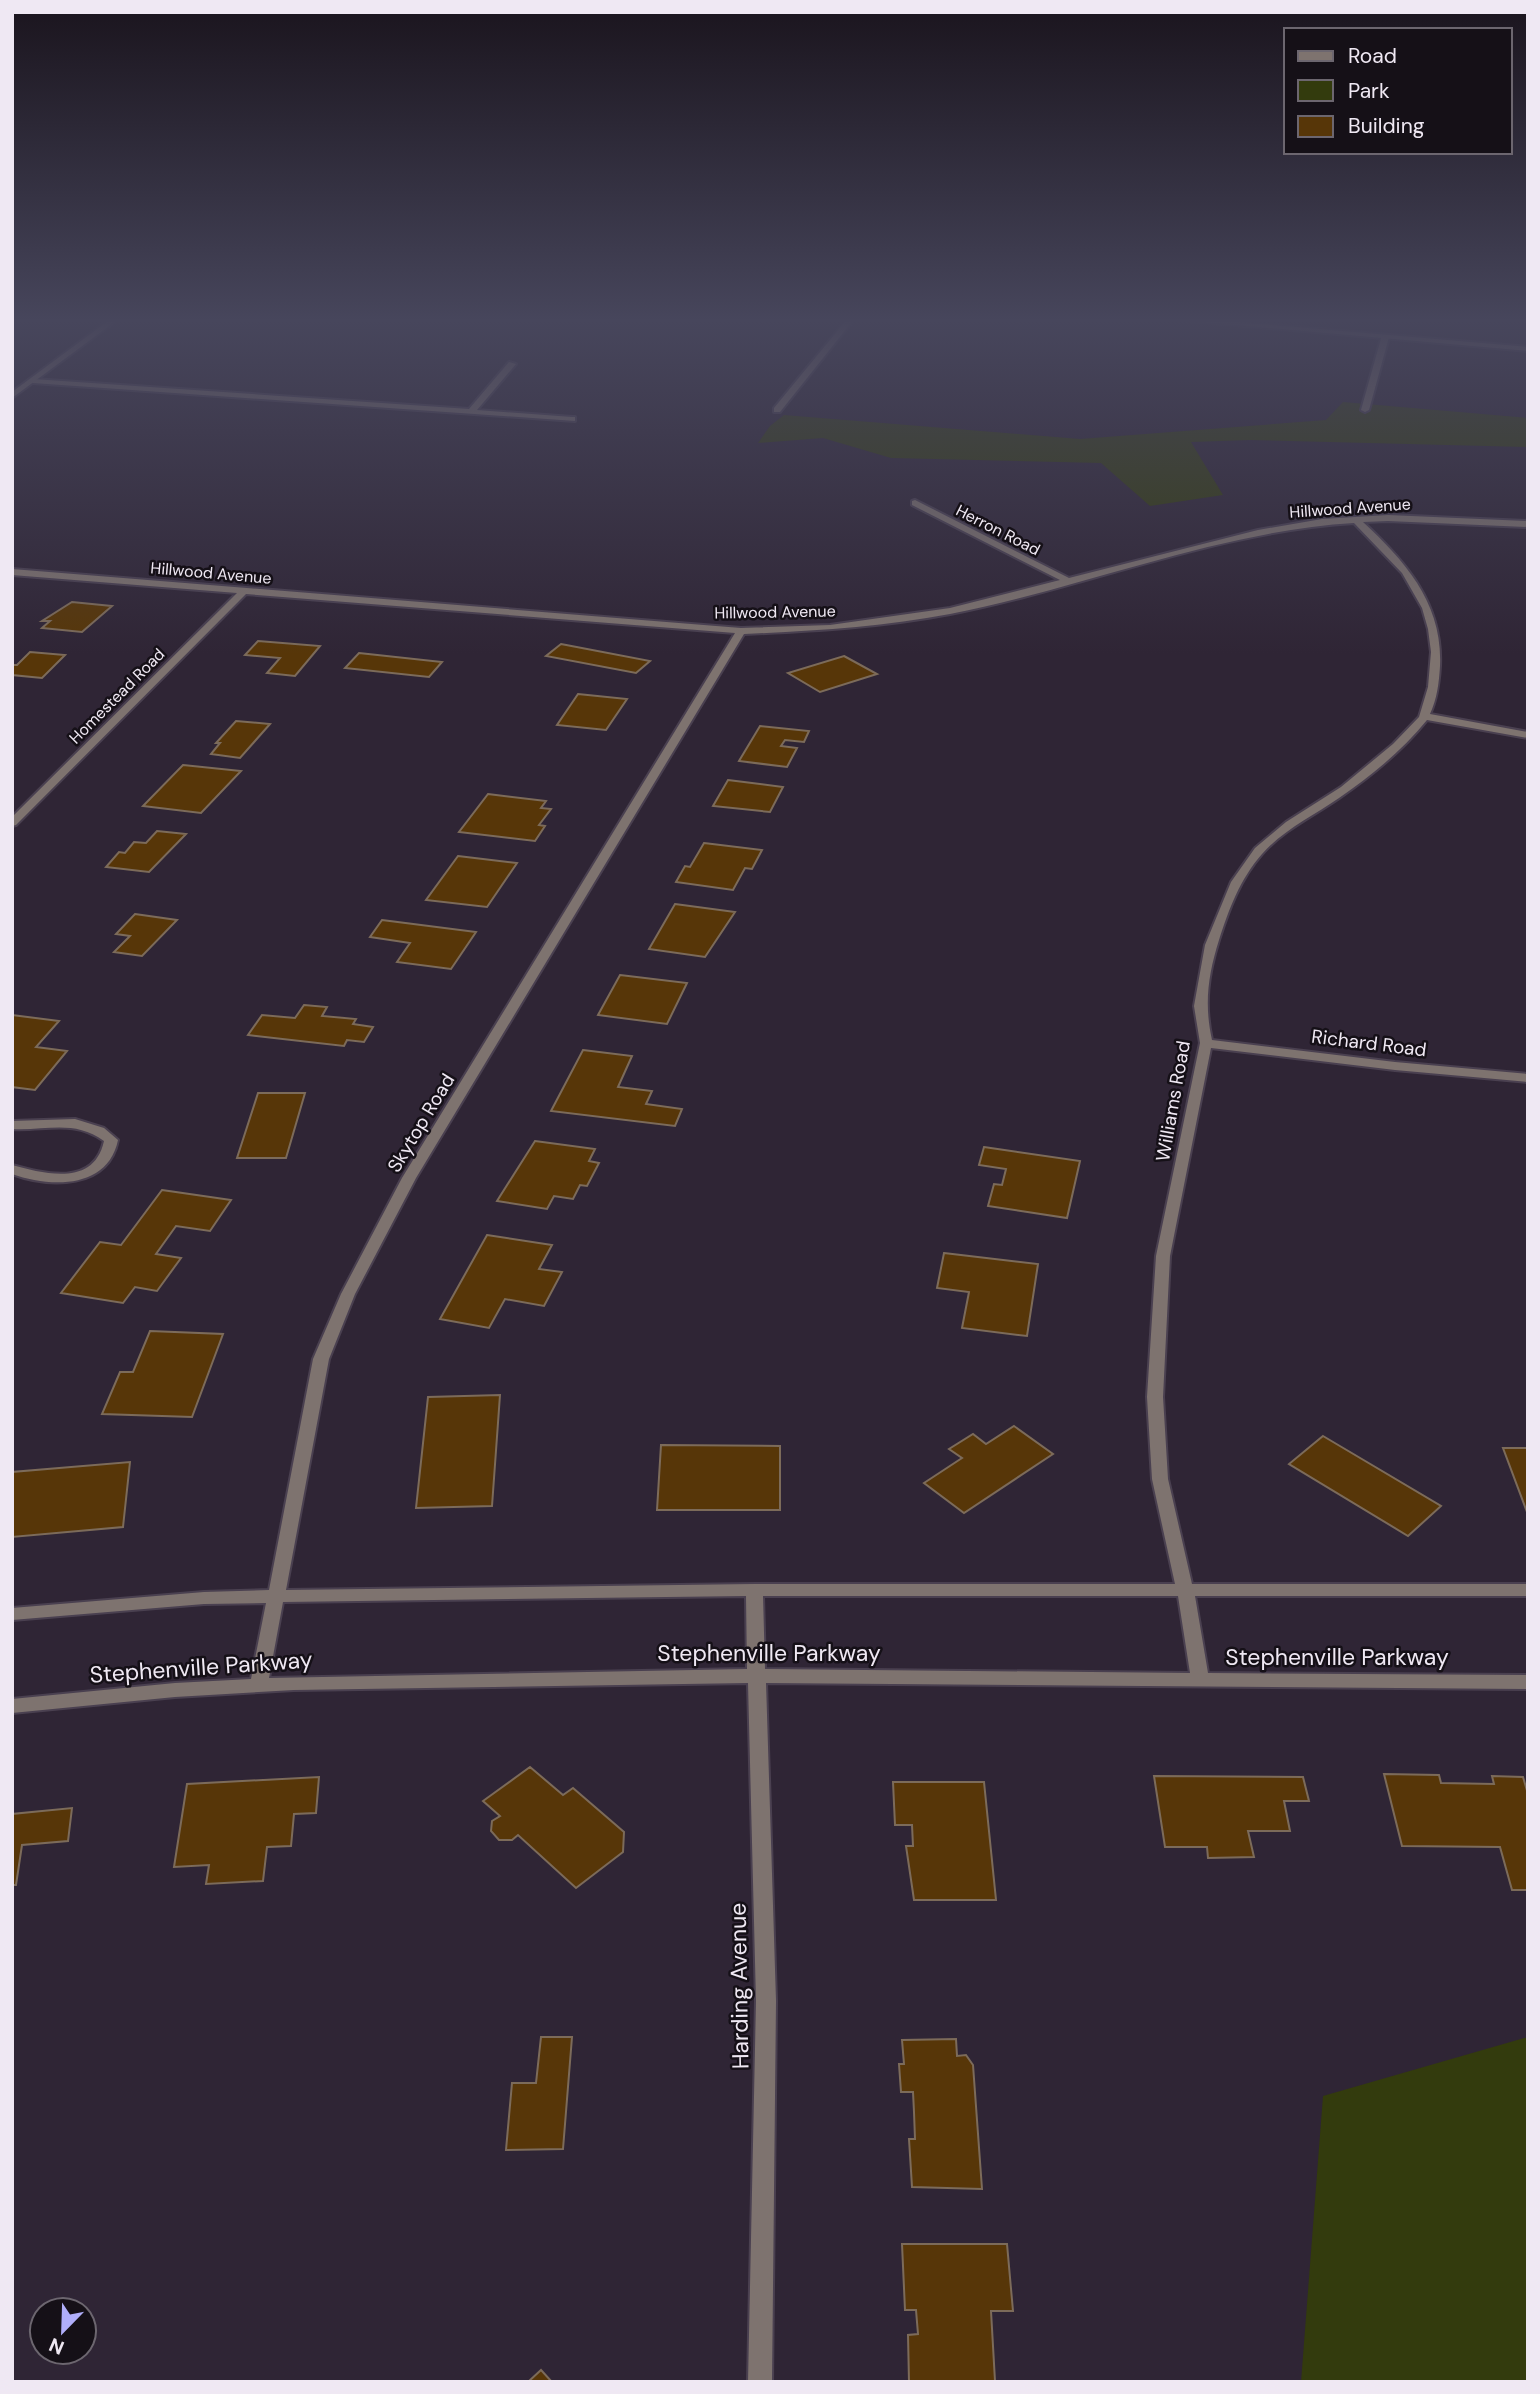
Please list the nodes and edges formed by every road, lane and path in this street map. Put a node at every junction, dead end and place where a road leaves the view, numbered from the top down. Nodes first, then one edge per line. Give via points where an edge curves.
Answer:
1 (915, 503) dead end
2 (1356, 520) junction
3 (1528, 524) edge
4 (12, 572) edge
5 (1068, 581) junction
6 (244, 591) junction
7 (741, 631) junction
8 (1424, 716) junction
9 (1528, 735) edge
10 (12, 823) edge
11 (1206, 1043) junction
12 (1528, 1078) edge
13 (12, 1125) edge
14 (12, 1169) edge
15 (1185, 1589) junction
16 (754, 1590) junction
17 (1528, 1590) edge
18 (274, 1596) junction
19 (12, 1614) edge
20 (757, 1676) junction
21 (1200, 1681) junction
22 (1528, 1682) edge
23 (259, 1685) junction
24 (12, 1706) edge
25 (760, 2382) edge

1 - 5 street, Herron Road
2 - 3 street, Hillwood Avenue
2 - 5 street, Hillwood Avenue via 1258,533
2 - 8 street via 1391,553 1431,613 1437,659
4 - 6 street, Hillwood Avenue
5 - 7 street, Hillwood Avenue via 899,620
6 - 7 street, Hillwood Avenue
6 - 10 street, Homestead Road
7 - 18 street, Skytop Road via 410,1178 348,1294 321,1359
8 - 9 street
8 - 11 street, Williams Road via 1344,789 1279,830 1256,852 1234,885 1221,918 1199,1008
11 - 12 street, Richard Road
11 - 15 street, Williams Road via 1163,1256 1157,1325 1160,1479
13 - 14 street via 78,1123 101,1131 111,1140 111,1150 105,1161 71,1177 37,1179
15 - 16 street
15 - 17 street
15 - 21 street, Williams Road
16 - 18 street
16 - 20 street, Harding Avenue
18 - 19 street
18 - 23 street, Skytop Road
20 - 21 street, Stephenville Parkway
20 - 23 street, Stephenville Parkway
20 - 25 street, Harding Avenue via 766,2001
21 - 22 street, Stephenville Parkway
23 - 24 street, Stephenville Parkway

